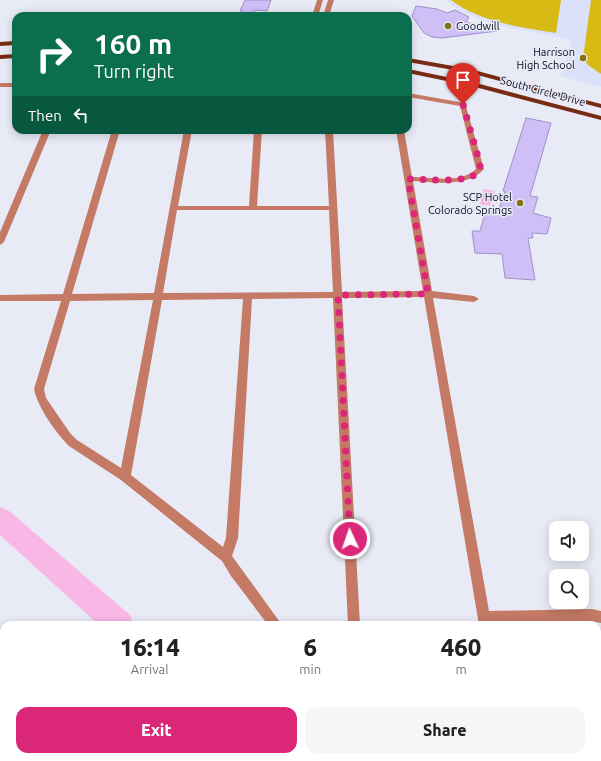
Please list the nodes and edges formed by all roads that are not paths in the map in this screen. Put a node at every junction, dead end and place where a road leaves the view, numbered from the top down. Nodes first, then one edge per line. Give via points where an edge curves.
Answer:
1 (320, 0) edge
2 (331, 0) edge
3 (316, 12) edge
4 (327, 12) edge
5 (12, 43) edge
6 (0, 44) edge
7 (12, 56) edge
8 (0, 57) edge
9 (412, 61) edge
10 (412, 72) edge
11 (12, 85) edge
12 (0, 86) edge
13 (412, 96) edge
14 (601, 106) edge
15 (601, 118) edge
16 (45, 134) edge
17 (115, 134) edge
18 (187, 134) edge
19 (258, 134) edge
20 (329, 134) edge
21 (401, 134) edge
22 (408, 179) junction
23 (173, 208) junction
24 (252, 208) junction
25 (334, 208) junction
26 (0, 242) edge
27 (428, 294) junction
28 (338, 295) junction
29 (158, 296) junction
30 (248, 296) junction
31 (0, 298) edge
32 (66, 298) junction
33 (474, 299) dead end
34 (125, 477) junction
35 (226, 557) junction
36 (601, 617) edge
37 (273, 621) edge
38 (354, 621) edge
39 (485, 621) edge

1 - 3 street
2 - 4 street
5 - 6 main road
7 - 8 main road
9 - 14 main road, South Circle Drive via 470,71
10 - 15 main road, South Circle Drive via 476,85
11 - 12 street
13 - 22 street via 463,104 480,169 478,173 466,178
16 - 26 street
17 - 32 street
18 - 23 street
19 - 24 street
20 - 25 street
21 - 22 street
22 - 27 street
23 - 24 street
23 - 29 street
24 - 25 street
25 - 28 street
27 - 28 street
27 - 33 street
27 - 39 street
28 - 30 street
28 - 38 street
29 - 30 street
29 - 32 street
29 - 34 street
30 - 35 street via 232,538
31 - 32 street
32 - 34 street via 39,389 41,399 73,443
34 - 35 street
35 - 37 street
36 - 39 street via 592,615

